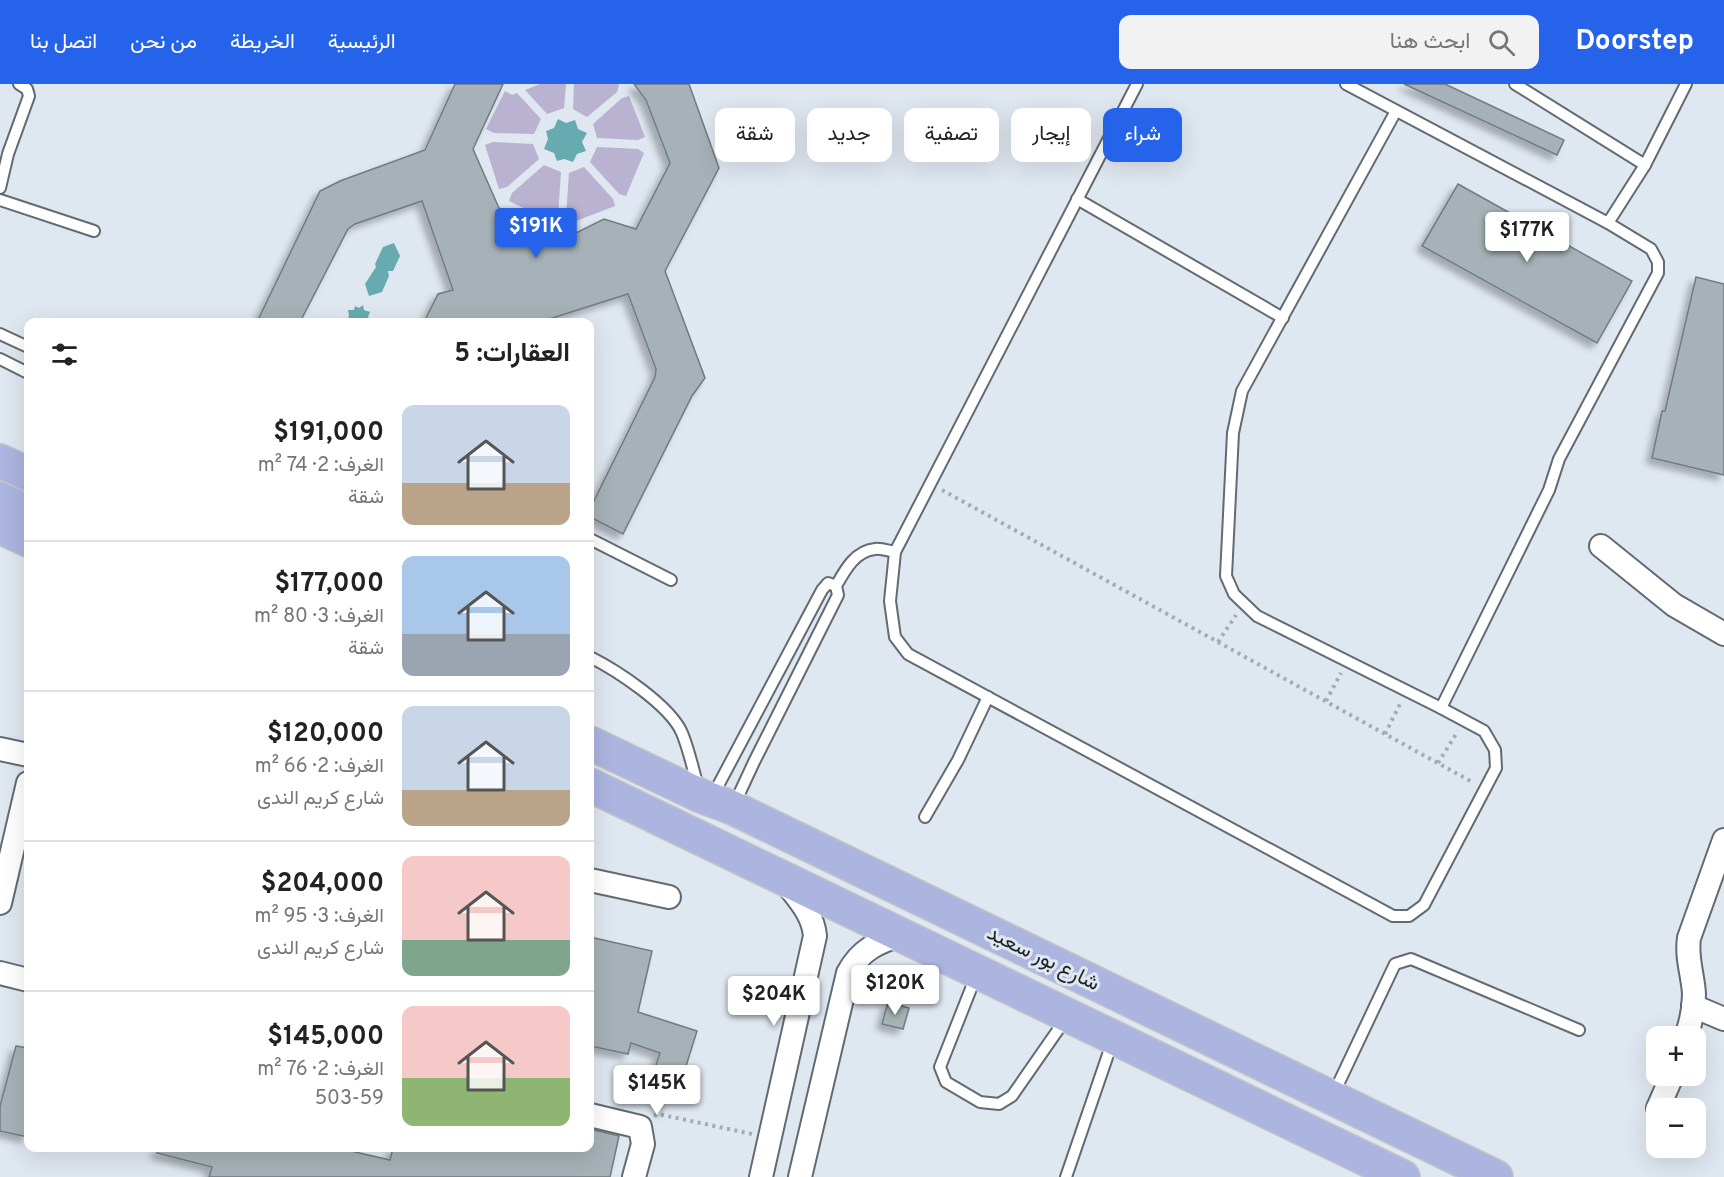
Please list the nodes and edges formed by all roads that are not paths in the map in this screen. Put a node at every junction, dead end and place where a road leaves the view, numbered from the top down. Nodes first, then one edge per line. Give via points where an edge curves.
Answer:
1 (19, 84) edge
2 (1137, 84) edge
3 (1346, 84) edge
4 (1515, 84) edge
5 (1686, 84) edge
6 (1396, 111) junction
7 (1645, 165) junction
8 (0, 188) edge
9 (1077, 199) junction
10 (0, 200) edge
11 (1608, 223) junction
12 (94, 231) dead end
13 (1283, 318) junction
14 (0, 334) edge
15 (24, 346) edge
16 (0, 359) edge
17 (24, 372) edge
18 (0, 440) edge
19 (24, 451) edge
20 (0, 460) edge
21 (24, 472) edge
22 (0, 499) edge
23 (13, 528) edge
24 (594, 541) edge
25 (1601, 546) dead end
26 (895, 552) junction
27 (671, 580) dead end
28 (836, 586) junction
29 (1724, 634) edge
30 (594, 659) edge
31 (988, 697) junction
32 (1441, 708) junction
33 (594, 744) edge
34 (0, 749) edge
35 (736, 752) junction
36 (24, 754) edge
37 (754, 762) junction
38 (594, 787) edge
39 (24, 800) edge
40 (715, 801) junction
41 (925, 817) dead end
42 (1724, 840) edge
43 (781, 877) junction
44 (594, 881) edge
45 (669, 897) dead end
46 (0, 903) edge
47 (902, 934) junction
48 (978, 971) junction
49 (0, 973) edge
50 (24, 979) edge
51 (1694, 1006) junction
52 (1068, 1015) junction
53 (1724, 1019) edge
54 (1689, 1026) edge
55 (1579, 1030) dead end
56 (1114, 1037) junction
57 (1331, 1098) junction
58 (594, 1116) edge
59 (634, 1177) edge
60 (761, 1177) edge
61 (800, 1177) edge
62 (1066, 1177) edge
63 (1403, 1177) edge
64 (1496, 1177) edge

1 - 8 lane via 27,89 28,96
2 - 9 lane
3 - 6 lane
4 - 7 lane
5 - 7 lane
6 - 11 lane
6 - 13 lane
7 - 11 lane
9 - 13 lane
9 - 26 lane
10 - 12 lane
11 - 32 lane via 1651,249 1658,262 1658,273 1555,467 1549,490
13 - 32 lane via 1242,391 1233,433 1226,576 1233,594 1257,616
14 - 15 lane
16 - 17 lane
18 - 19 main road
20 - 21 main road
22 - 23 main road
24 - 27 lane
25 - 29 street via 1674,605
26 - 28 lane via 876,548 859,554
26 - 31 lane via 890,601 895,637 908,654
28 - 35 lane via 828,583 822,590
28 - 37 lane via 838,595
30 - 40 lane via 624,676 672,717
31 - 32 lane via 1393,916 1409,916 1424,905 1497,768 1495,750 1484,731
31 - 41 lane
33 - 40 main road, شارع بور سعيد
34 - 36 street
35 - 37 lane
35 - 40 lane
37 - 40 lane
38 - 43 main road, شارع بور سعيد
39 - 46 street
40 - 57 main road, شارع بور سعيد
42 - 51 street via 1689,938
43 - 47 main road, شارع بور سعيد
43 - 60 street via 809,914 815,936
44 - 45 street
47 - 48 main road, شارع بور سعيد
47 - 61 street via 867,950 855,959 848,973
48 - 52 main road, شارع بور سعيد
48 - 52 lane via 940,1067 946,1082 980,1102 999,1104 1012,1096
49 - 50 street
51 - 53 street
51 - 54 street
52 - 56 main road, شارع بور سعيد
55 - 57 lane via 1411,960 1395,964
56 - 62 lane
56 - 63 main road, شارع بور سعيد
57 - 64 main road, شارع بور سعيد
58 - 59 street via 640,1127 643,1144

